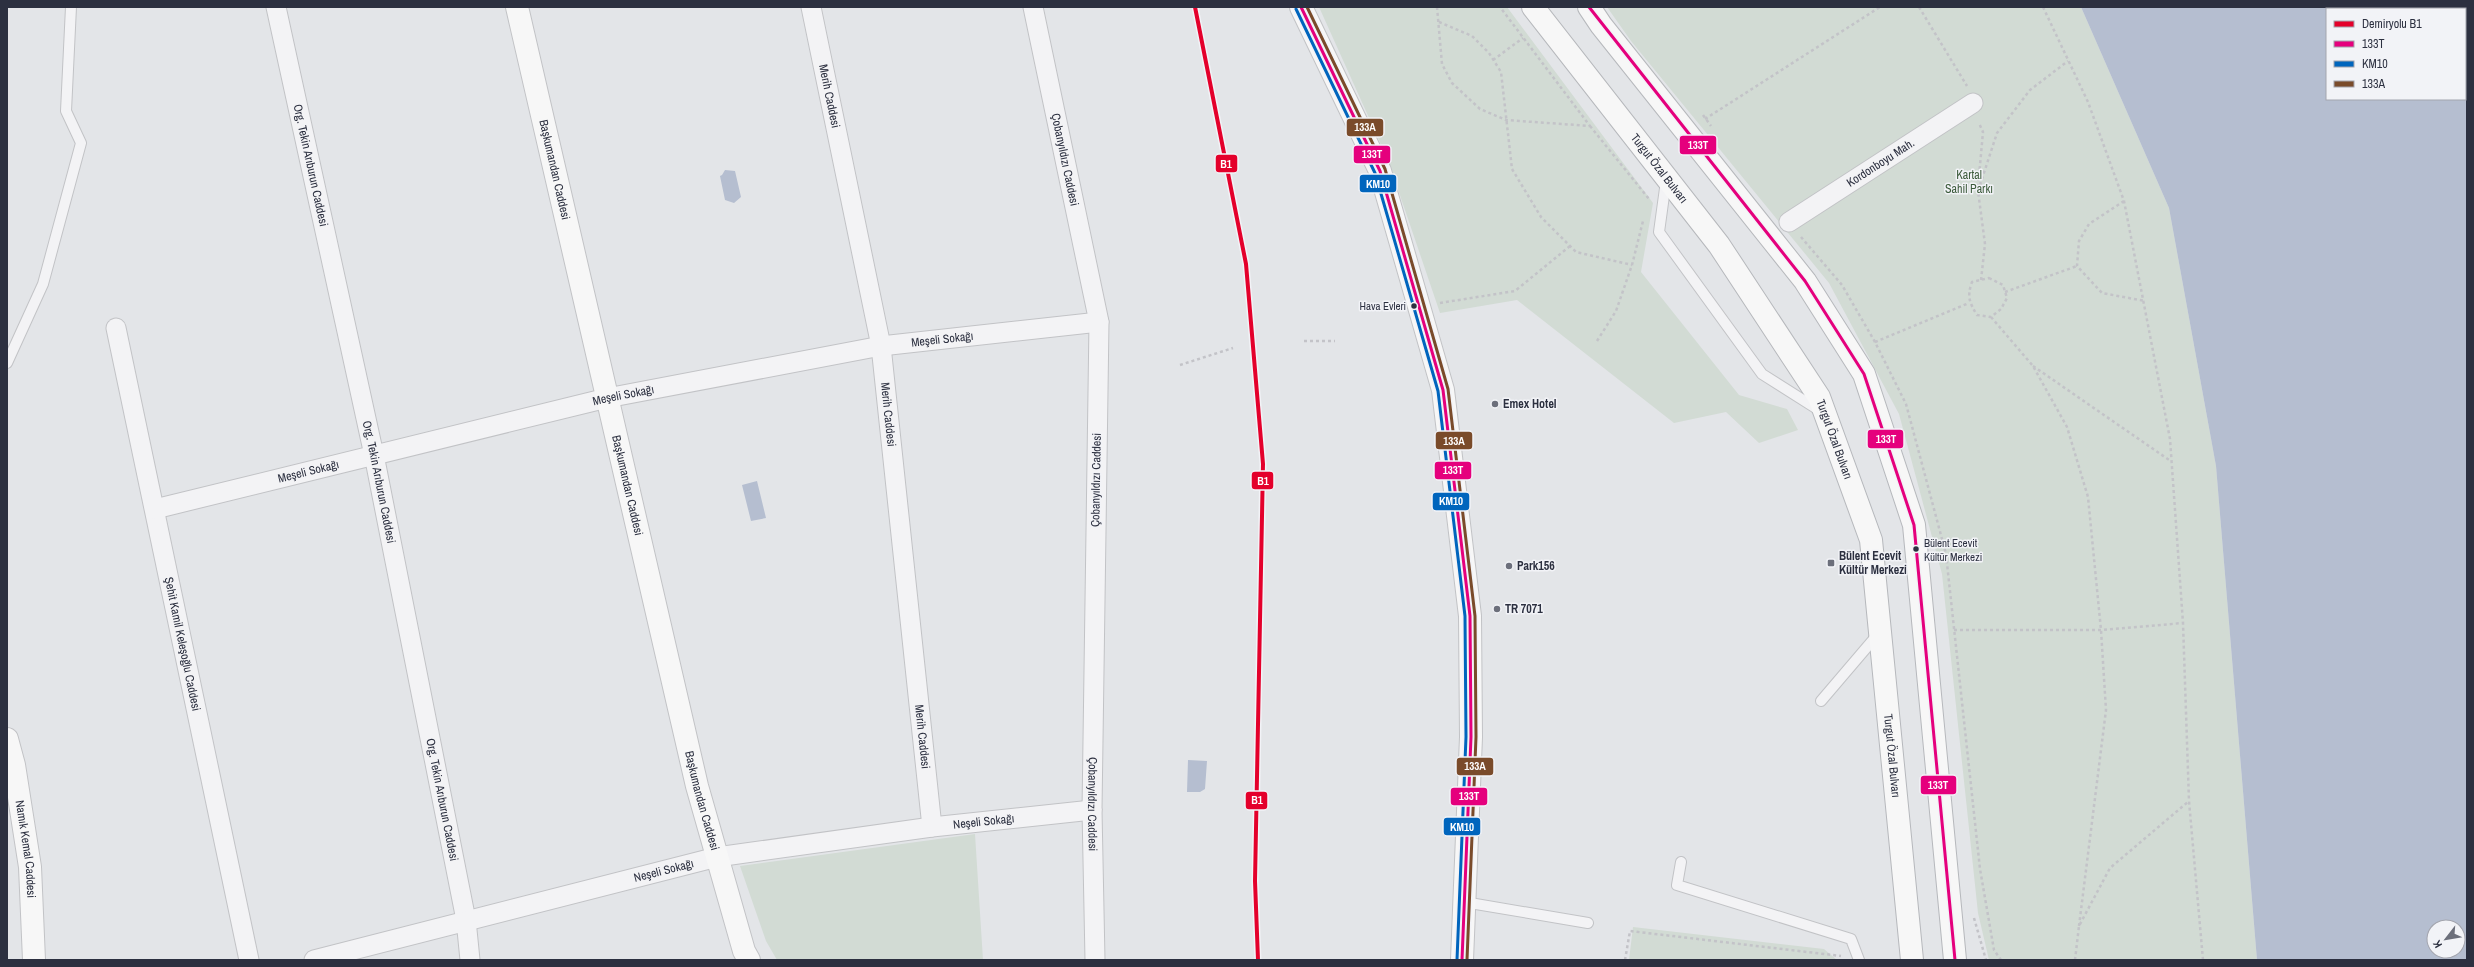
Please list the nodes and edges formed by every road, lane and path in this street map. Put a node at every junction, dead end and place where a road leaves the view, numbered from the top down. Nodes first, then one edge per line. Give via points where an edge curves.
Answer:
1 (71, 7) edge
2 (276, 7) edge
3 (518, 7) edge
4 (811, 7) edge
5 (1033, 7) edge
6 (1301, 7) edge
7 (1437, 7) edge
8 (1500, 7) edge
9 (1533, 7) edge
10 (1589, 7) edge
11 (1880, 7) edge
12 (2043, 7) edge
13 (1439, 22) junction
14 (1524, 38) junction
15 (1493, 60) junction
16 (2068, 61) junction
17 (1973, 103) dead end
18 (1706, 119) dead end
19 (1506, 120) junction
20 (1590, 126) junction
21 (1666, 176) junction
22 (2124, 201) junction
23 (1647, 207) dead end
24 (1645, 214) dead end
25 (1789, 222) dead end
26 (1570, 246) junction
27 (1632, 265) junction
28 (2078, 266) junction
29 (1981, 280) junction
30 (2005, 292) junction
31 (2145, 301) junction
32 (1969, 303) junction
33 (1418, 307) junction
34 (1991, 317) junction
35 (1099, 322) junction
36 (116, 328) dead end
37 (1304, 341) dead end
38 (1335, 341) dead end
39 (1597, 341) dead end
40 (1875, 342) dead end
41 (881, 346) junction
42 (1233, 348) dead end
43 (7, 363) edge
44 (1180, 365) dead end
45 (2033, 366) junction
46 (607, 398) junction
47 (1825, 414) junction
48 (374, 455) junction
49 (2172, 462) junction
50 (155, 509) junction
51 (2183, 623) junction
52 (1954, 630) dead end
53 (2102, 630) junction
54 (1880, 632) junction
55 (1820, 701) dead end
56 (7, 739) edge
57 (2189, 801) junction
58 (1092, 810) junction
59 (932, 827) junction
60 (717, 857) junction
61 (1680, 862) dead end
62 (1464, 902) junction
63 (466, 920) junction
64 (1588, 922) dead end
65 (2079, 926) junction
66 (1846, 956) dead end
67 (34, 960) edge
68 (249, 960) edge
69 (314, 960) edge
70 (470, 960) edge
71 (749, 960) edge
72 (1095, 960) edge
73 (1462, 960) edge
74 (1625, 960) edge
75 (1859, 960) edge
76 (1912, 960) edge
77 (1955, 960) edge
78 (2075, 960) edge
79 (2203, 960) edge

1 - 43 lane via 66,111 81,143 43,284
2 - 48 street, Org. Tekin Arıburun Caddesi
3 - 46 main road, Başkumandan Caddesi
4 - 41 street, Merih Caddesi
5 - 35 street, Çobanyıldızı Caddesi
6 - 33 main road via 1380,171
7 - 13 path
8 - 14 path
9 - 21 main road, Turgut Özal Bulvarı
10 - 77 main road via 1600,25 1805,281 1864,374 1914,525
11 - 18 path
12 - 16 path
13 - 15 path via 1472,36
13 - 19 path via 1442,64 1452,82 1480,108
14 - 15 path
14 - 20 path
15 - 19 path via 1501,72
16 - 22 path via 2088,102
16 - 29 path via 2030,90 1997,133 1978,191 1985,244
17 - 25 street, Kordonboyu Mah.
19 - 20 path
19 - 26 path via 1512,169 1541,217
20 - 23 path via 1649,199
21 - 47 main road, Turgut Özal Bulvarı via 1720,245 1819,397
21 - 47 lane via 1659,232 1762,374
22 - 28 path via 2089,224 2079,241
22 - 31 path
24 - 27 path
26 - 27 path via 1576,252
26 - 33 path via 1514,291
27 - 39 path via 1616,312
28 - 30 path
28 - 31 path via 2102,293
29 - 30 path via 1989,278 2003,285
29 - 32 path via 1972,282 1968,294
30 - 34 path via 2007,298 2001,309
31 - 49 path
32 - 34 path via 1977,315
32 - 40 path
33 - 62 main road via 1443,390 1470,616 1471,736
34 - 45 path
35 - 41 street, Meşeli Sokağı
35 - 58 street, Çobanyıldızı Caddesi
36 - 50 street, Şehit Kamil Keleşoğlu Caddesi
37 - 38 path
41 - 46 street, Meşeli Sokağı
41 - 59 street, Merih Caddesi
42 - 44 path
45 - 49 path
45 - 53 path via 2066,427 2088,497
46 - 48 street, Meşeli Sokağı
46 - 60 main road, Başkumandan Caddesi via 696,786
47 - 54 main road, Turgut Özal Bulvarı via 1871,540
48 - 50 street, Meşeli Sokağı
48 - 63 street, Org. Tekin Arıburun Caddesi
49 - 51 path
50 - 68 street, Şehit Kamil Keleşoğlu Caddesi
51 - 53 path
51 - 57 path
52 - 53 path
53 - 65 path via 2106,710
54 - 55 lane
54 - 76 main road, Turgut Özal Bulvarı
56 - 67 main road, Namık Kemal Caddesi via 14,765 30,867
57 - 65 path via 2110,868
57 - 79 path
58 - 59 street, Neşeli Sokağı
58 - 72 street, Çobanyıldızı Caddesi
59 - 60 street, Neşeli Sokağı
60 - 63 street, Neşeli Sokağı
60 - 71 main road, Başkumandan Caddesi via 744,951
61 - 75 lane via 1677,885 1851,939
62 - 64 lane
62 - 73 main road
63 - 69 street, Neşeli Sokağı
63 - 70 street, Org. Tekin Arıburun Caddesi
65 - 78 path
66 - 74 path via 1630,931

